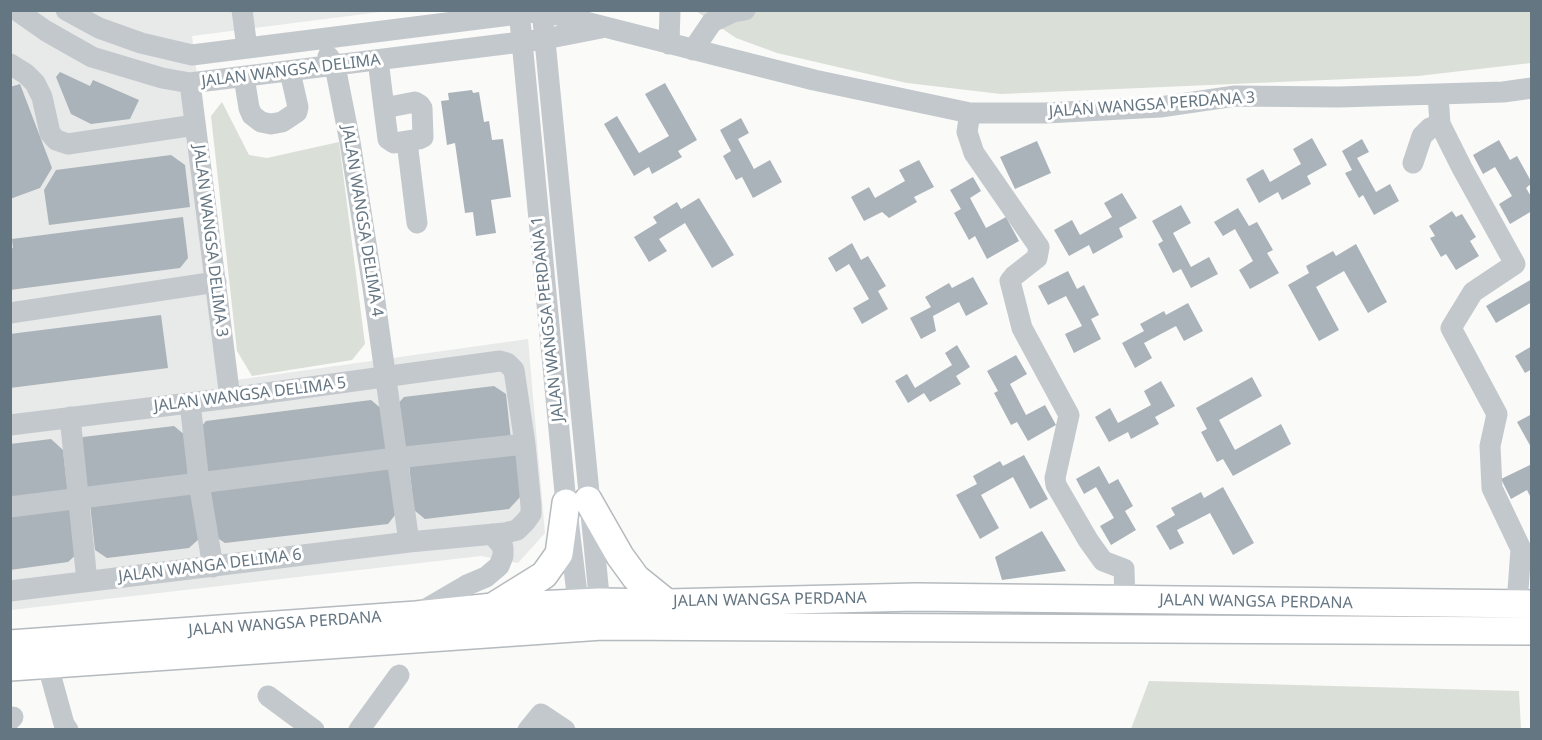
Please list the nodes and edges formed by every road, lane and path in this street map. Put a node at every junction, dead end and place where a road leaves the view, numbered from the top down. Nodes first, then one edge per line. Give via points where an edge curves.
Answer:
1 (66, 10) edge
2 (242, 10) edge
3 (484, 10) edge
4 (670, 10) edge
5 (745, 10) edge
6 (542, 11) edge
7 (519, 12) edge
8 (15, 16) edge
9 (587, 20) edge
10 (462, 21) junction
11 (545, 39) junction
12 (521, 42) junction
13 (669, 44) junction
14 (247, 48) junction
15 (458, 50) junction
16 (693, 50) junction
17 (222, 51) junction
18 (378, 60) junction
19 (10, 64) edge
20 (335, 66) junction
21 (290, 72) junction
22 (244, 77) junction
23 (190, 83) junction
24 (525, 86) junction
25 (1532, 88) edge
26 (1438, 94) junction
27 (384, 108) junction
28 (970, 113) junction
29 (195, 124) junction
30 (1440, 124) junction
31 (407, 142) junction
32 (1413, 163) dead end
33 (417, 222) dead end
34 (216, 282) junction
35 (10, 313) edge
36 (490, 363) joint
37 (385, 377) junction
38 (230, 398) junction
39 (189, 403) junction
40 (70, 417) junction
41 (10, 425) edge
42 (525, 444) junction
43 (396, 458) junction
44 (199, 483) junction
45 (77, 499) junction
46 (577, 501) junction
47 (10, 507) edge
48 (492, 534) junction
49 (409, 542) junction
50 (213, 567) junction
51 (87, 581) junction
52 (10, 591) edge
53 (1125, 600) junction
54 (667, 603) junction
55 (1524, 604) edge
56 (493, 607) junction
57 (416, 615) junction
58 (590, 615) junction
59 (1532, 631) edge
60 (10, 644) edge
61 (48, 666) junction
62 (10, 667) edge
63 (399, 675) dead end
64 (268, 696) dead end
65 (535, 722) edge
66 (68, 729) edge
67 (314, 729) edge
68 (359, 729) edge
69 (565, 729) edge

1 - 17 street, JALAN WANGSA DELIMA via 99,28 141,43 192,55
2 - 14 street
3 - 10 street
4 - 13 street
5 - 16 street via 712,22
6 - 7 street, JALAN WANGSA DELIMA
6 - 9 street, JALAN WANGSA PERDANA 3
6 - 11 street, JALAN WANGSA PERDANA 1
7 - 10 street, JALAN WANGSA DELIMA
7 - 12 street, JALAN WANGSA PERDANA 1
8 - 23 street, JALAN WANGSA DELIMA via 92,57
9 - 11 street, JALAN WANGSA PERDANA 3
9 - 13 street, JALAN WANGSA PERDANA 3
10 - 14 street, JALAN WANGSA DELIMA
11 - 12 street, JALAN WANGSA DELIMA
11 - 46 street, JALAN WANGSA PERDANA 1
12 - 15 street, JALAN WANGSA DELIMA
12 - 24 street, JALAN WANGSA PERDANA 1
13 - 16 street, JALAN WANGSA PERDANA 3
14 - 17 street, JALAN WANGSA DELIMA
15 - 18 street, JALAN WANGSA DELIMA
15 - 24 street via 504,59
16 - 28 street, JALAN WANGSA PERDANA 3
17 - 20 street via 255,60 316,49 324,52
18 - 20 street, JALAN WANGSA DELIMA
18 - 27 street
19 - 29 street via 36,83 50,133 68,144
20 - 21 street, JALAN WANGSA DELIMA
20 - 37 street, JALAN WANGSA DELIMA 4
21 - 22 street, JALAN WANGSA DELIMA
21 - 22 street via 297,112 271,124 252,115
22 - 23 street, JALAN WANGSA DELIMA
23 - 29 street, JALAN WANGSA DELIMA 3
24 - 46 street, JALAN WANGSA PERDANA 1
25 - 26 street, JALAN WANGSA PERDANA 3
26 - 28 street, JALAN WANGSA PERDANA 3 via 1235,96 1148,107
26 - 30 street
27 - 31 street via 388,139 394,143
27 - 31 street via 415,102 422,108 423,136
28 - 53 street via 967,132 974,153 1039,247 1037,258 1010,281 1023,328 1069,415 1056,485 1103,561 1124,569
29 - 34 street, JALAN WANGSA DELIMA 3
30 - 32 street via 1422,136
30 - 55 street via 1515,264 1473,292 1451,328 1497,414 1490,446 1492,488 1521,549
31 - 33 street
34 - 35 street
34 - 38 street, JALAN WANGSA DELIMA 3
36 - 37 street, JALAN WANGSA DELIMA 5
36 - 42 street, JALAN WANGA DELIMA 6 via 507,363 514,370
37 - 38 street, JALAN WANGSA DELIMA 5
37 - 43 street, JALAN WANGSA DELIMA 4
38 - 39 street, JALAN WANGSA DELIMA 5
39 - 40 street, JALAN WANGSA DELIMA 5
39 - 44 street
40 - 41 street, JALAN WANGSA DELIMA 5
40 - 45 street
42 - 43 street
42 - 48 street, JALAN WANGA DELIMA 6 via 531,514 517,530
43 - 44 street
43 - 49 street, JALAN WANGSA DELIMA 4
44 - 45 street
44 - 50 street
45 - 47 street
45 - 51 street
46 - 54 main road via 636,578
46 - 56 main road via 559,554 544,575
46 - 58 street, JALAN WANGSA PERDANA 1
48 - 49 street, JALAN WANGA DELIMA 6
48 - 57 street via 503,547 499,566 486,578 466,585
49 - 50 street, JALAN WANGA DELIMA 6
50 - 51 street, JALAN WANGA DELIMA 6
51 - 52 street, JALAN WANGA DELIMA 6
53 - 54 main road, JALAN WANGSA PERDANA via 916,597
53 - 55 main road, JALAN WANGSA PERDANA
54 - 58 main road, JALAN WANGSA PERDANA
56 - 57 main road, JALAN WANGSA PERDANA
56 - 58 main road, JALAN WANGSA PERDANA
57 - 60 main road, JALAN WANGSA PERDANA
58 - 59 main road, JALAN WANGSA PERDANA
58 - 61 main road, JALAN WANGSA PERDANA
61 - 62 main road, JALAN WANGSA PERDANA
61 - 66 street
63 - 68 street
64 - 67 street
65 - 69 street

